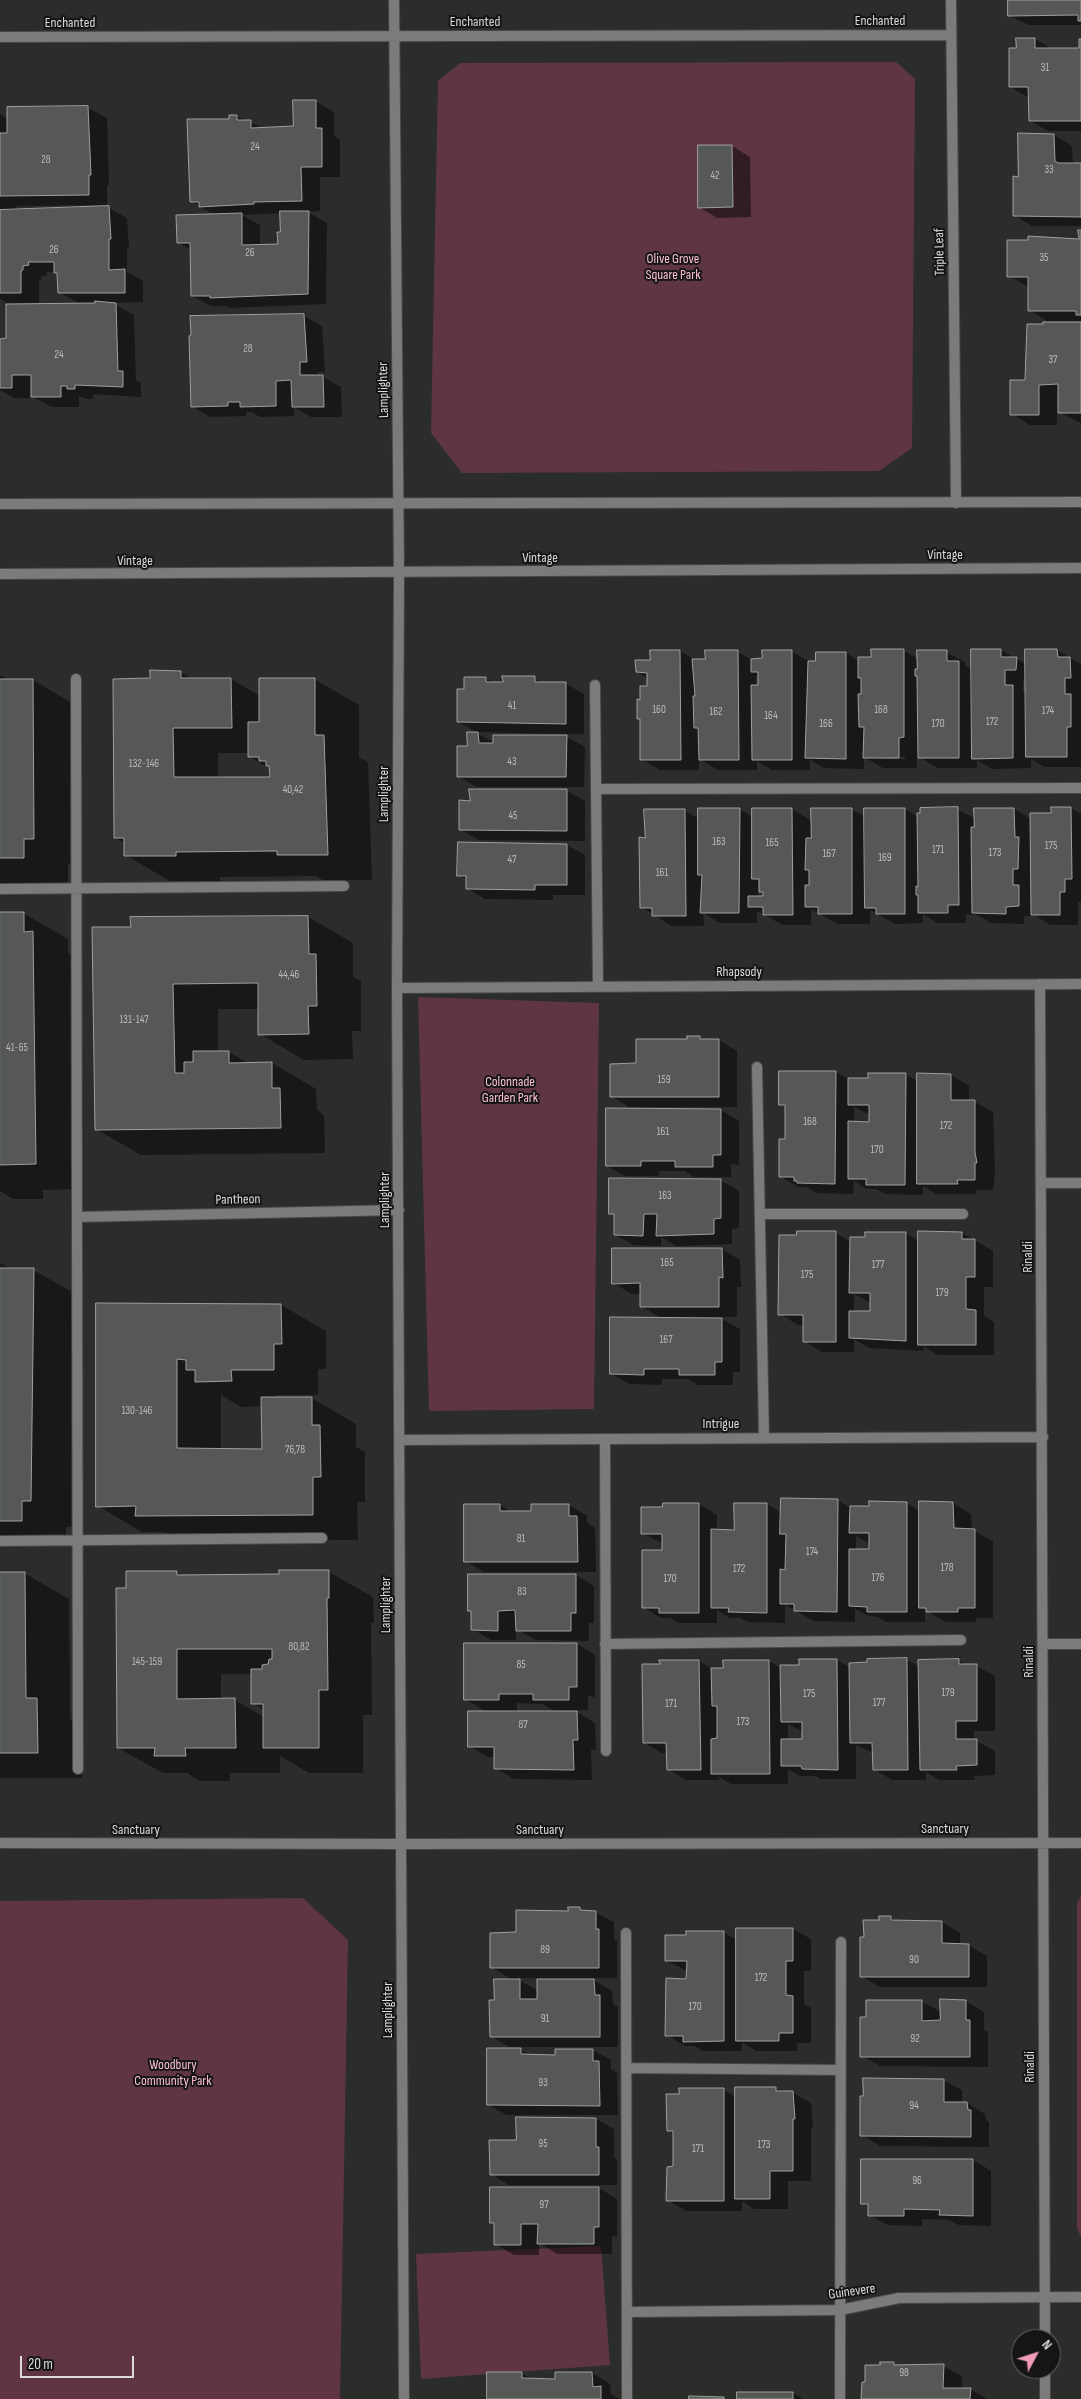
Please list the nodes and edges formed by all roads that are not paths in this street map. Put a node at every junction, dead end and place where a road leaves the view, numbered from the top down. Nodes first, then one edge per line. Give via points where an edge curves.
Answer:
1 (394, 0) edge
2 (951, 0) edge
3 (951, 35) junction
4 (394, 36) junction
5 (0, 37) edge
6 (1081, 502) edge
7 (956, 503) junction
8 (0, 504) edge
9 (398, 504) junction
10 (1081, 568) edge
11 (399, 573) junction
12 (0, 574) edge
13 (76, 679) dead end
14 (596, 685) dead end
15 (1081, 788) edge
16 (596, 789) junction
17 (344, 886) dead end
18 (76, 888) junction
19 (0, 889) edge
20 (1040, 984) junction
21 (1081, 984) edge
22 (598, 986) junction
23 (397, 988) junction
24 (757, 1067) dead end
25 (1041, 1183) junction
26 (1081, 1183) edge
27 (400, 1210) junction
28 (760, 1214) junction
29 (963, 1214) dead end
30 (77, 1217) junction
31 (1043, 1436) junction
32 (764, 1438) junction
33 (605, 1439) junction
34 (399, 1440) junction
35 (322, 1538) dead end
36 (78, 1540) junction
37 (0, 1541) edge
38 (961, 1640) dead end
39 (605, 1644) junction
40 (1043, 1644) junction
41 (1081, 1644) edge
42 (606, 1752) dead end
43 (78, 1769) dead end
44 (0, 1843) edge
45 (1042, 1843) junction
46 (1081, 1843) edge
47 (401, 1844) junction
48 (626, 1933) dead end
49 (840, 1942) dead end
50 (626, 2068) junction
51 (840, 2070) junction
52 (1045, 2297) junction
53 (1081, 2297) edge
54 (840, 2310) junction
55 (627, 2312) junction
56 (1045, 2329) edge
57 (1045, 2379) edge
58 (404, 2399) edge
59 (627, 2399) edge
60 (840, 2399) edge
61 (1045, 2399) edge

1 - 4 street, Lamplighter
2 - 3 street, Triple Leaf
3 - 4 street, Enchanted
3 - 7 street, Triple Leaf
4 - 5 street, Enchanted
4 - 9 street, Lamplighter
6 - 7 street
7 - 9 street
8 - 9 street
9 - 11 street, Lamplighter
10 - 11 street, Vintage
11 - 12 street, Vintage
11 - 23 street, Lamplighter
13 - 18 street
14 - 16 street
15 - 16 street
16 - 22 street
17 - 18 street
18 - 19 street
18 - 30 street
20 - 21 street, Rhapsody
20 - 22 street, Rhapsody
20 - 25 street, Rinaldi
22 - 23 street, Rhapsody
23 - 27 street, Lamplighter
24 - 28 street
25 - 26 street
25 - 31 street, Rinaldi
27 - 30 street, Pantheon
27 - 34 street, Lamplighter
28 - 29 street
28 - 32 street
30 - 36 street
31 - 32 street, Intrigue
31 - 40 street, Rinaldi
32 - 33 street, Intrigue
33 - 34 street, Intrigue
33 - 39 street
34 - 47 street, Lamplighter
35 - 36 street
36 - 37 street
36 - 43 street
38 - 39 street
39 - 42 street
40 - 41 street
40 - 45 street, Rinaldi
44 - 47 street, Sanctuary
45 - 46 street, Sanctuary
45 - 47 street, Sanctuary
45 - 52 street, Rinaldi
47 - 58 street, Lamplighter
48 - 50 street
49 - 51 street
50 - 51 street
50 - 55 street
51 - 54 street
52 - 53 street, Guinevere
52 - 54 street, Guinevere via 899,2298
52 - 56 street, Rinaldi
54 - 55 street, Guinevere
54 - 60 street
55 - 59 street
57 - 61 street

